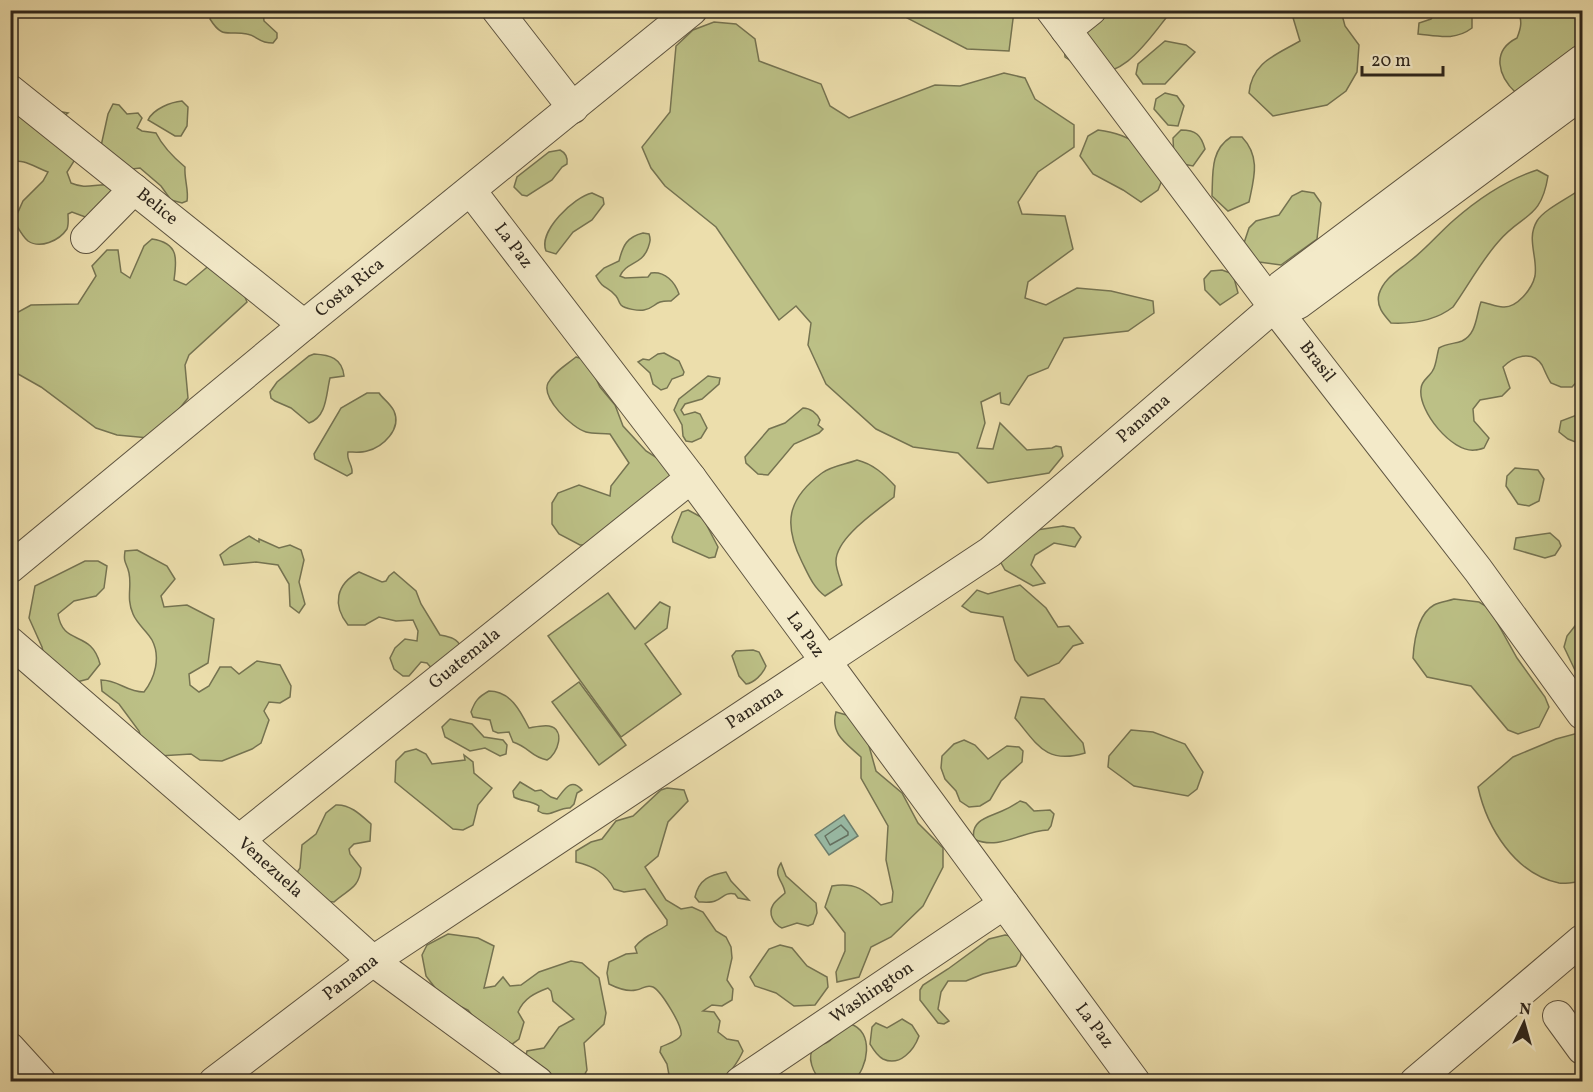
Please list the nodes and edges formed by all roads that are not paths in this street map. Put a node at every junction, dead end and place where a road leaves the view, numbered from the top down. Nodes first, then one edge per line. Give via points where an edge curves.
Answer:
1 (497, 10) edge
2 (1091, 10) edge
3 (689, 11) edge
4 (1058, 20) edge
5 (1582, 60) edge
6 (10, 90) edge
7 (1582, 94) edge
8 (573, 108) junction
9 (134, 189) junction
10 (471, 191) junction
11 (86, 238) dead end
12 (1274, 306) junction
13 (304, 325) junction
14 (691, 478) junction
15 (10, 568) edge
16 (10, 642) edge
17 (825, 662) junction
18 (1582, 714) edge
19 (239, 840) junction
20 (1004, 904) junction
21 (1582, 940) edge
22 (373, 961) junction
23 (1558, 1016) dead end
24 (10, 1048) edge
25 (1582, 1049) edge
26 (41, 1082) edge
27 (214, 1082) edge
28 (538, 1082) edge
29 (740, 1082) edge
30 (1135, 1082) edge
31 (1415, 1082) edge

1 - 8 street
2 - 4 street
3 - 8 street, Costa Rica
4 - 12 street, Brasil
5 - 12 street, Panama via 1281,286
6 - 9 street, Belice
7 - 12 street via 1298,304
8 - 10 street, Costa Rica
9 - 11 street
9 - 13 street, Belice
10 - 13 street, Costa Rica
10 - 14 street, La Paz
12 - 17 street, Panama via 990,552
12 - 18 street, Brasil via 1478,570
13 - 15 street, Costa Rica
14 - 17 street, La Paz
14 - 19 street, Guatemala
16 - 19 street, Venezuela
17 - 20 street, La Paz
17 - 22 street, Panama
19 - 22 street, Venezuela
20 - 29 street, Washington
20 - 30 street, La Paz
21 - 31 street
22 - 27 street, Panama
22 - 28 street, Venezuela
23 - 25 street
24 - 26 street

